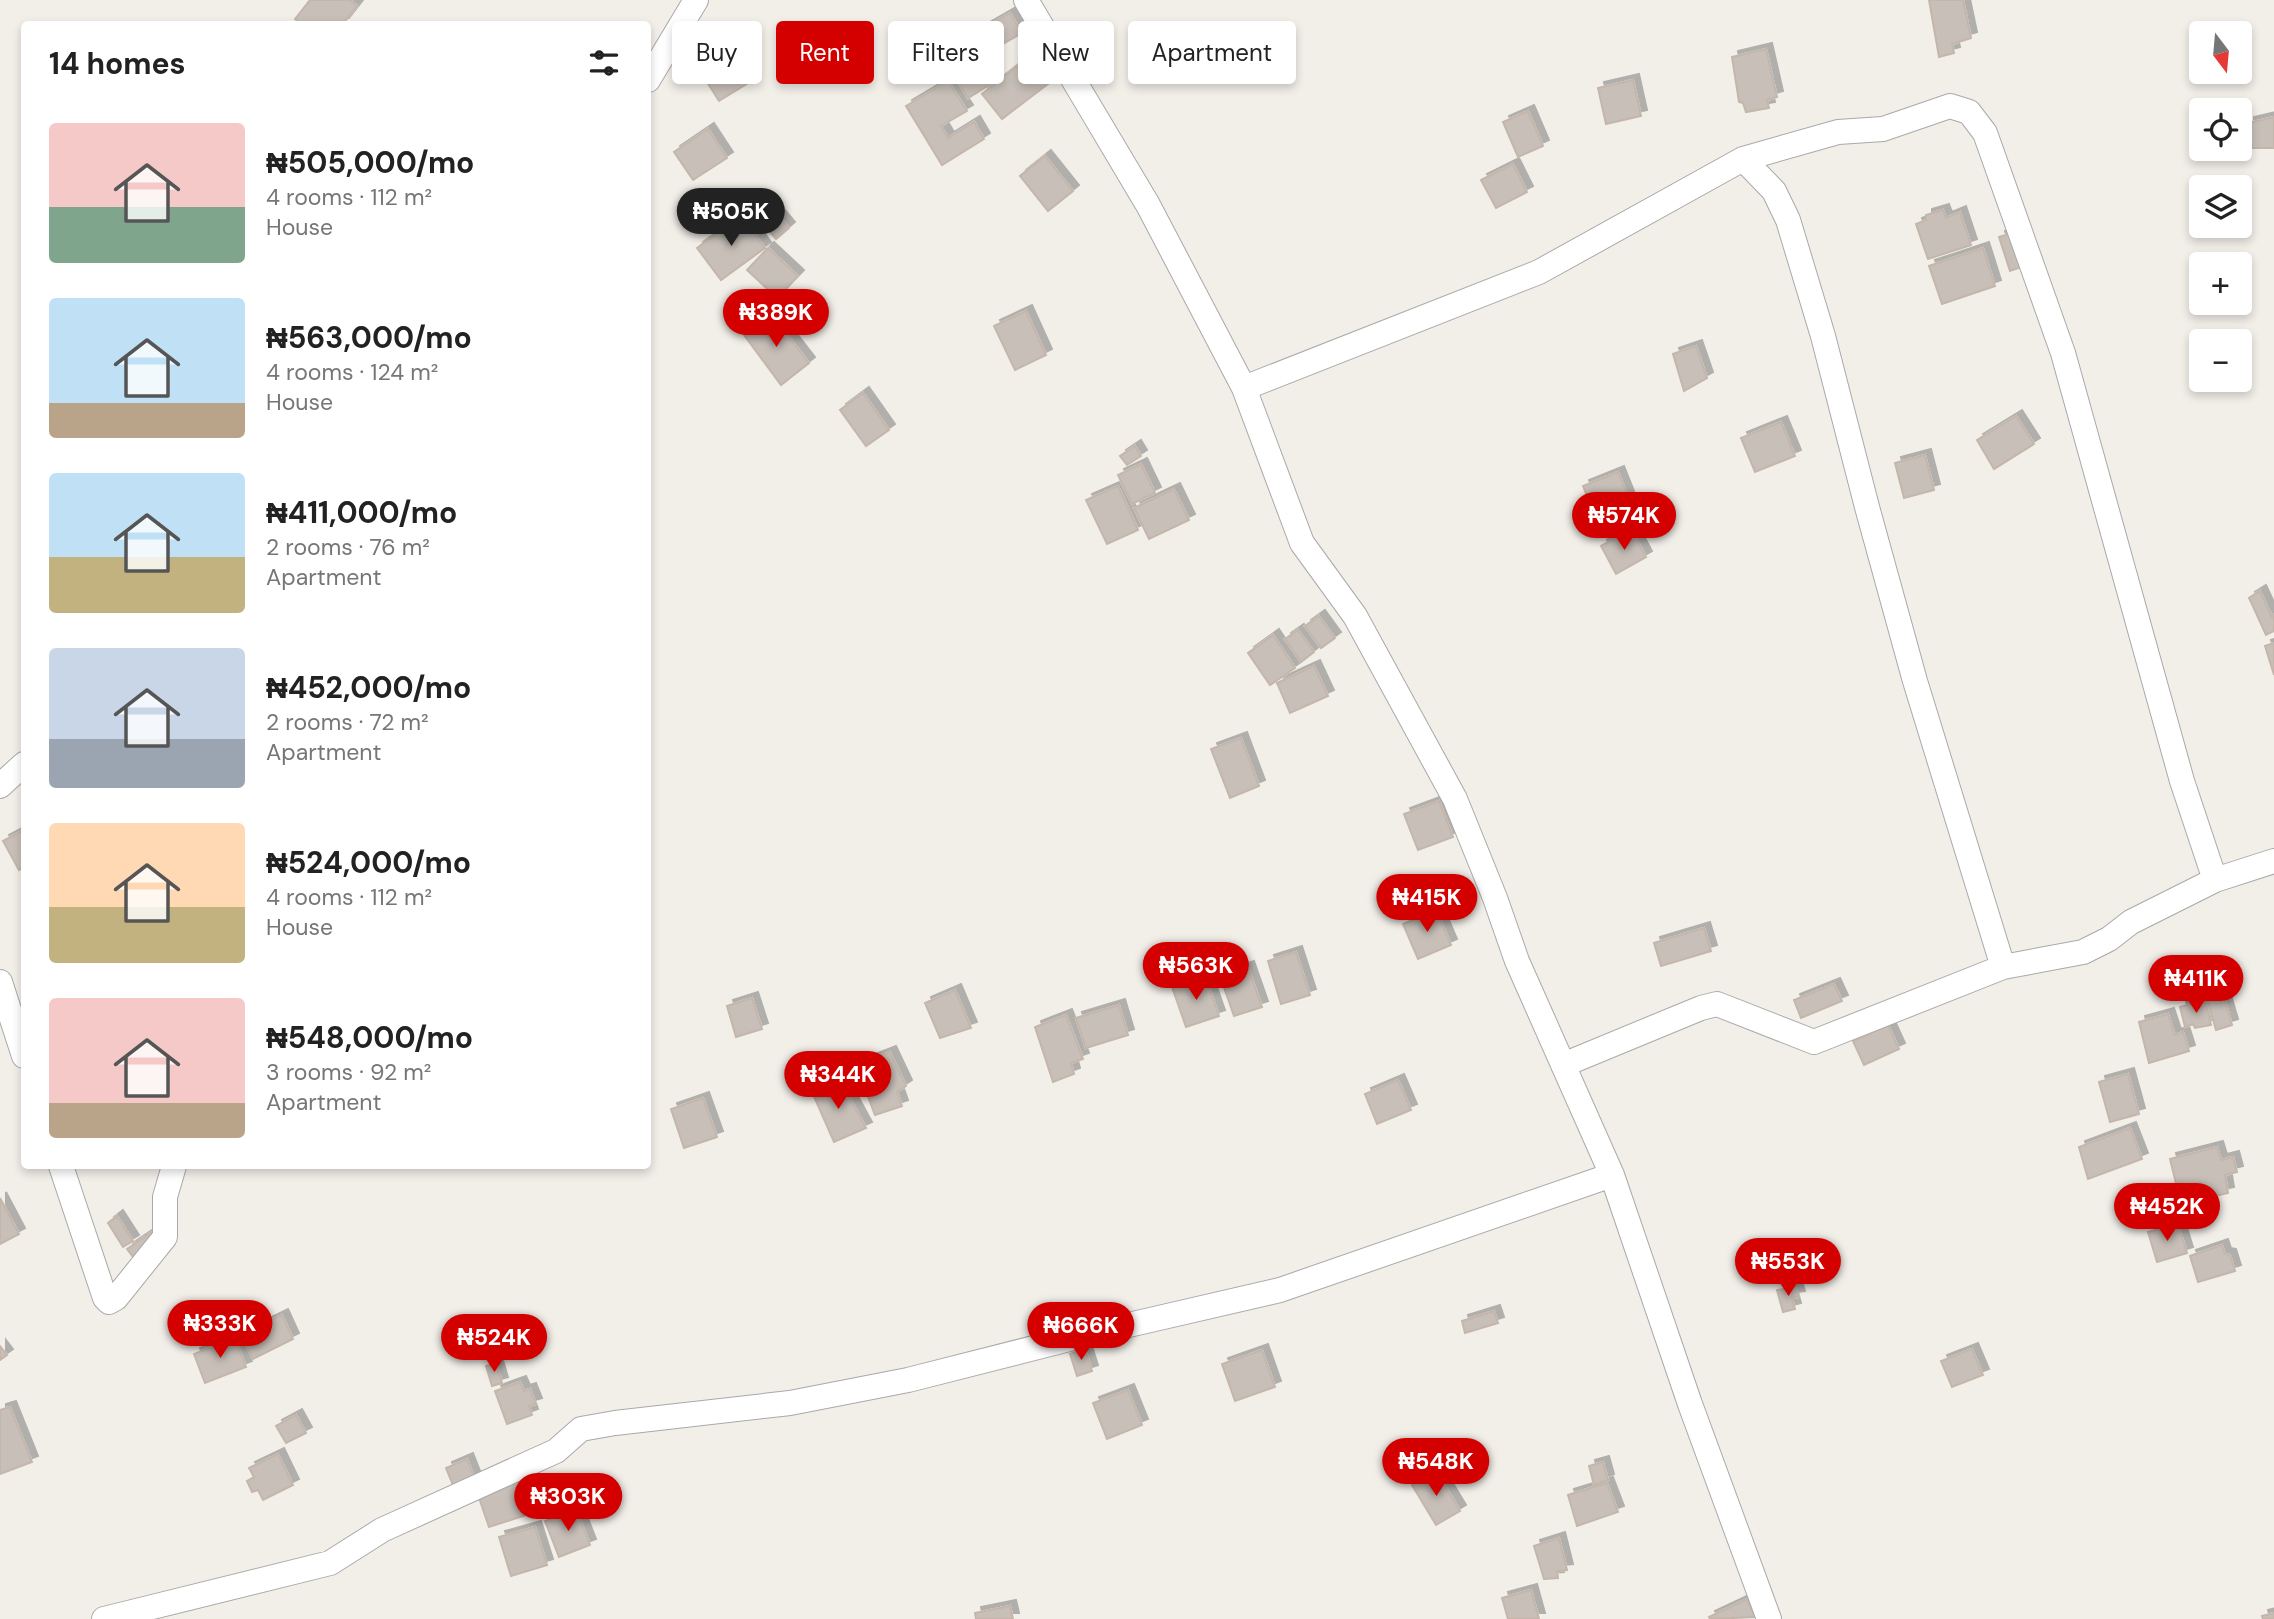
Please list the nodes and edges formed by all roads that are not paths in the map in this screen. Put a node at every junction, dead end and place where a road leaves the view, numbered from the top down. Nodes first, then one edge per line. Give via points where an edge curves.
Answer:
1 (696, 0) edge
2 (1026, 0) edge
3 (651, 75) edge
4 (1743, 159) junction
5 (1244, 388) junction
6 (21, 767) edge
7 (0, 786) edge
8 (2274, 861) edge
9 (2214, 880) junction
10 (2003, 967) junction
11 (0, 982) edge
12 (21, 1047) edge
13 (1563, 1065) junction
14 (62, 1169) edge
15 (173, 1169) edge
16 (1612, 1175) junction
17 (104, 1619) edge
18 (1769, 1619) edge

1 - 3 street
2 - 5 street via 1148,205
4 - 5 street via 1539,272
4 - 9 street via 1838,132 1883,129 1950,106 1969,112 1985,133 2063,354
4 - 10 street via 1773,191 1788,220 1915,681
5 - 13 street via 1302,543 1355,616 1455,799
6 - 7 street
8 - 9 street
9 - 10 street via 2083,952
10 - 13 street via 1814,1042 1717,1004
11 - 12 street
13 - 16 street
14 - 15 street via 109,1302 165,1237 165,1197
16 - 17 street via 1280,1290 908,1380 790,1403 581,1429 556,1451 382,1530 330,1563
16 - 18 street

